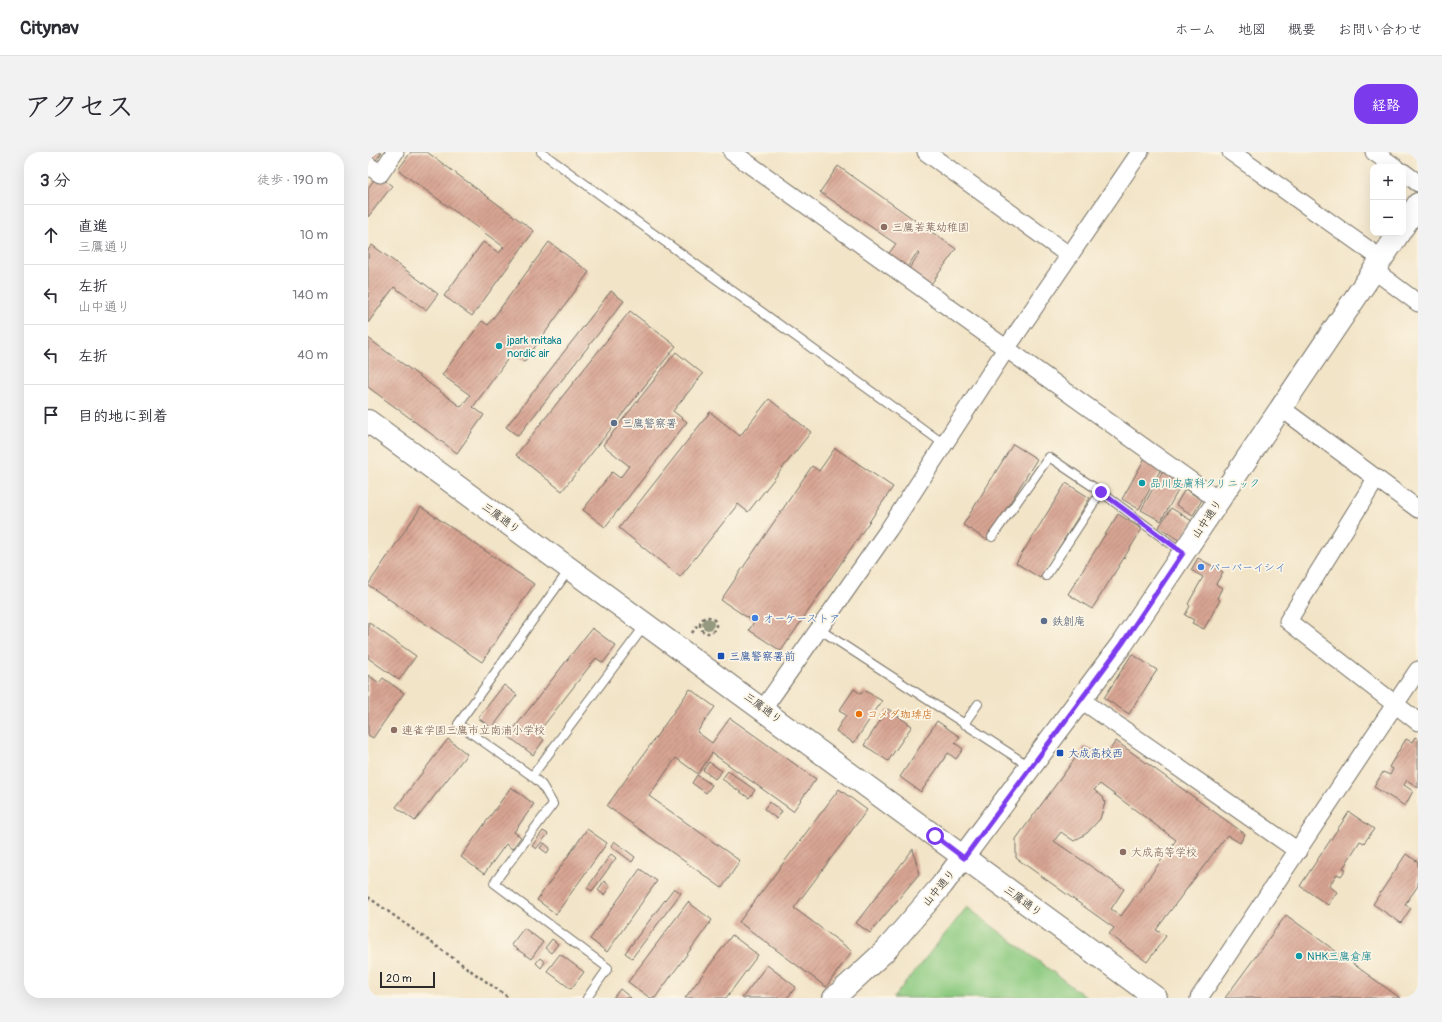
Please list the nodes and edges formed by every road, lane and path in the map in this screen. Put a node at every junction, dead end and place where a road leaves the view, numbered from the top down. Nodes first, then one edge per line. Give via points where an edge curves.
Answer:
1 (395, 152) edge
2 (541, 152) edge
3 (732, 152) edge
4 (926, 152) edge
5 (1231, 152) edge
6 (1374, 152) edge
7 (1135, 154) edge
8 (1391, 164) edge
9 (368, 165) edge
10 (1406, 174) edge
11 (1418, 183) edge
12 (1418, 204) edge
13 (1406, 223) edge
14 (1398, 236) edge
15 (1070, 256) junction
16 (1379, 265) junction
17 (1418, 303) edge
18 (1006, 349) junction
19 (1281, 408) junction
20 (368, 421) edge
21 (944, 444) junction
22 (1376, 479) junction
23 (1101, 492) junction
24 (1219, 501) junction
25 (1418, 509) edge
26 (992, 537) dead end
27 (1183, 553) junction
28 (570, 568) junction
29 (1046, 576) dead end
30 (647, 624) junction
31 (699, 624) junction
32 (818, 629) junction
33 (691, 636) dead end
34 (1418, 670) edge
35 (1080, 699) junction
36 (978, 704) dead end
37 (1395, 705) junction
38 (763, 709) junction
39 (1418, 722) edge
40 (964, 724) junction
41 (1031, 767) junction
42 (532, 776) junction
43 (1298, 851) junction
44 (964, 858) junction
45 (368, 897) edge
46 (509, 998) edge
47 (587, 998) edge
48 (834, 998) edge
49 (1156, 998) edge
50 (1199, 998) edge

1 - 9 street via 380,174
2 - 21 lane
3 - 18 street
4 - 15 street
5 - 16 street
6 - 8 street
7 - 15 street
10 - 11 street
12 - 13 street
14 - 16 street, 山中通り
15 - 18 street
16 - 17 street
16 - 19 street, 山中通り
18 - 21 street
18 - 24 street
19 - 22 street
19 - 24 street, 山中通り
20 - 28 street, 三鷹通り
21 - 32 street via 889,529
22 - 25 street
22 - 37 street via 1288,621
23 - 26 lane via 1049,457
23 - 27 lane
23 - 29 lane
24 - 27 street, 山中通り
27 - 35 street, 山中通り via 1122,644
28 - 30 street, 三鷹通り
28 - 42 lane via 458,724
30 - 38 street, 三鷹通り
30 - 42 lane
31 - 31 path via 705,616 709,616 716,625 712,632 707,634
31 - 33 path
32 - 38 street
32 - 40 lane
34 - 37 street
35 - 41 street, 山中通り
35 - 43 street
36 - 40 lane
37 - 39 street
37 - 43 street
38 - 44 street, 三鷹通り
40 - 41 lane
41 - 44 street, 山中通り
42 - 47 lane via 542,785 553,804 494,883 608,968
43 - 50 street
44 - 48 street, 山中通り via 886,950
44 - 49 street, 三鷹通り
45 - 46 path

